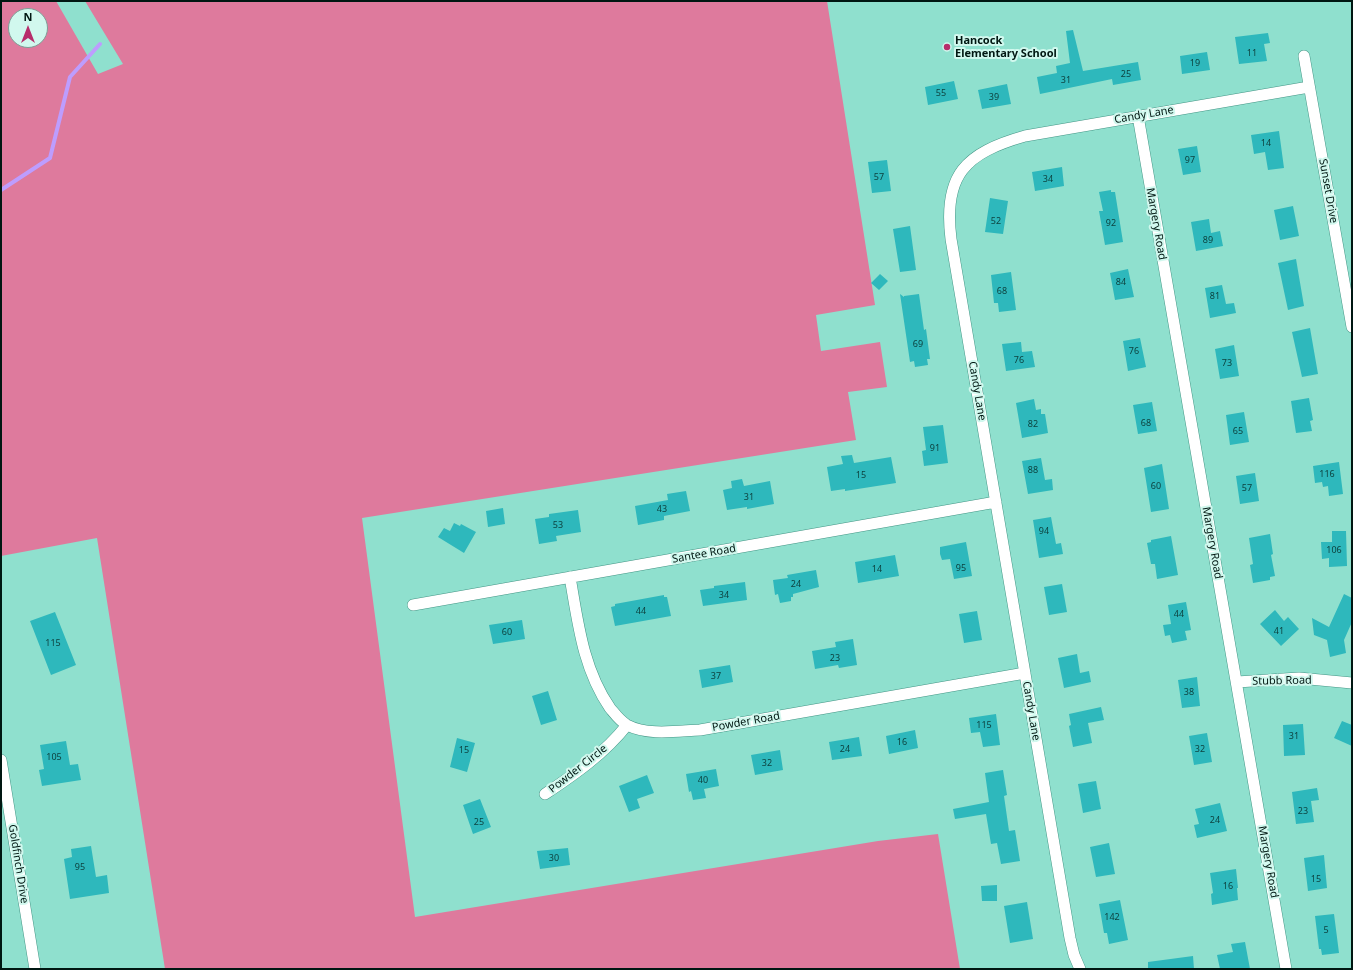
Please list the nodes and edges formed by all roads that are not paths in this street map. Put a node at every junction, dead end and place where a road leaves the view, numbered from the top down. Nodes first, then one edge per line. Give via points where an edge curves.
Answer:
1 (1304, 56) dead end
2 (1309, 87) junction
3 (1138, 116) junction
4 (1352, 327) edge
5 (996, 502) junction
6 (570, 577) junction
7 (412, 605) dead end
8 (1025, 674) junction
9 (1237, 682) junction
10 (1352, 683) edge
11 (626, 725) junction
12 (1, 760) edge
13 (545, 794) dead end
14 (35, 969) edge
15 (1080, 969) edge
16 (1286, 969) edge

1 - 2 street, Sunset Drive
2 - 3 street, Candy Lane
2 - 4 street, Sunset Drive
3 - 5 street, Candy Lane via 1025,136 1000,144 967,165 954,185 950,197 949,224
3 - 9 street, Margery Road
5 - 6 street, Santee Road
5 - 8 street, Candy Lane
6 - 7 street, Santee Road
6 - 11 street via 581,640 589,668 606,701
8 - 11 street, Powder Road via 700,730 656,731
8 - 15 street, Candy Lane via 1070,938
9 - 10 street, Stubb Road via 1299,678
9 - 16 street, Margery Road
11 - 13 street, Powder Circle via 601,753
12 - 14 street, Goldfinch Drive

